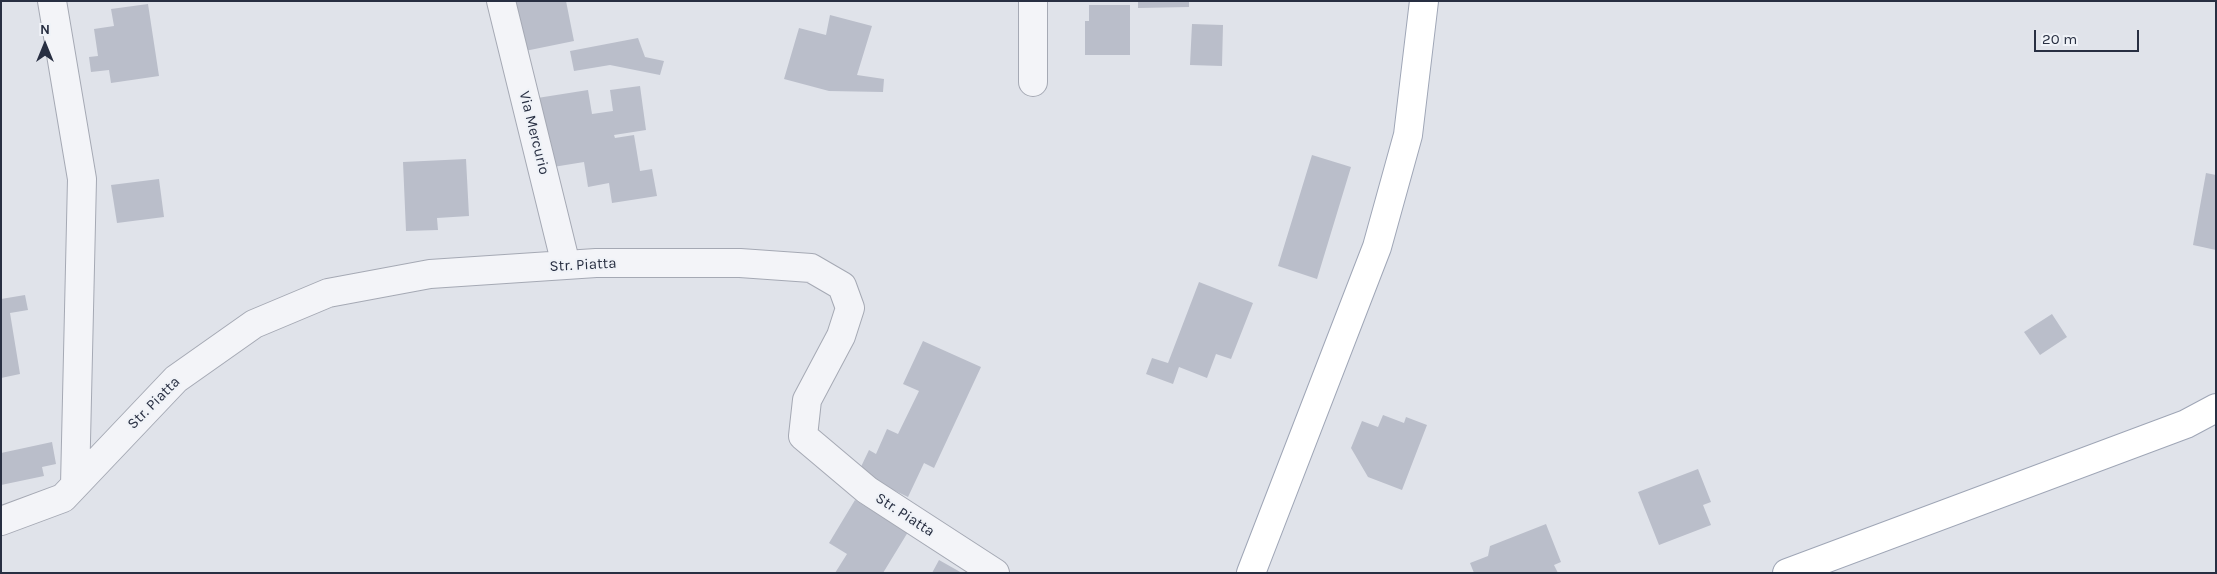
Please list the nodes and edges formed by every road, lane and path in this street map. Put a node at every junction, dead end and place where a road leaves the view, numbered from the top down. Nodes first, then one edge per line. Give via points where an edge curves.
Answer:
1 (52, 1) edge
2 (501, 1) edge
3 (1033, 1) edge
4 (1424, 1) edge
5 (1033, 82) dead end
6 (566, 265) junction
7 (2216, 408) edge
8 (75, 485) junction
9 (1, 521) edge
10 (995, 573) edge
11 (1252, 573) edge
12 (1787, 573) edge

1 - 8 street via 82,179
2 - 6 street, Via Mercurio
3 - 5 street
4 - 11 main road via 1408,136 1378,246
6 - 8 street, Str. Piatta via 430,274 347,289 328,293 254,324 176,379
6 - 10 street, Str. Piatta via 740,263 810,268 842,286 850,308 842,336 807,400 803,436 867,490
7 - 12 main road via 2186,424
8 - 9 street, Str. Piatta via 63,498

